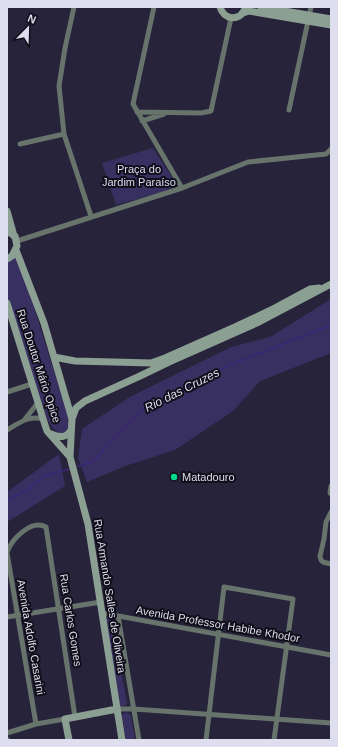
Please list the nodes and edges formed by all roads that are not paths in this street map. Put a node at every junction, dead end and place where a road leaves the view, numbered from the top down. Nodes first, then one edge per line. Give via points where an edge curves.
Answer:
1 (74, 7) edge
2 (154, 7) edge
3 (220, 7) edge
4 (261, 7) edge
5 (311, 7) edge
6 (244, 10) edge
7 (231, 18) junction
8 (309, 18) junction
9 (331, 19) edge
10 (331, 25) edge
11 (288, 110) dead end
12 (137, 112) junction
13 (171, 113) junction
14 (142, 121) junction
15 (64, 134) junction
16 (20, 144) dead end
17 (331, 149) edge
18 (182, 188) junction
19 (7, 211) edge
20 (91, 216) junction
21 (7, 231) edge
22 (16, 238) junction
23 (16, 250) junction
24 (7, 259) edge
25 (331, 284) edge
26 (323, 287) junction
27 (7, 303) edge
28 (54, 357) junction
29 (32, 384) junction
30 (7, 392) edge
31 (38, 404) junction
32 (43, 419) junction
33 (72, 419) junction
34 (24, 421) junction
35 (71, 429) junction
36 (7, 430) edge
37 (51, 434) junction
38 (70, 459) junction
39 (331, 486) edge
40 (331, 494) edge
41 (331, 512) edge
42 (7, 553) edge
43 (331, 564) edge
44 (101, 602) junction
45 (58, 608) junction
46 (102, 613) junction
47 (17, 615) junction
48 (118, 616) junction
49 (7, 617) edge
50 (218, 635) junction
51 (286, 646) junction
52 (331, 655) edge
53 (117, 709) junction
54 (134, 709) junction
55 (210, 714) junction
56 (75, 717) junction
57 (65, 719) junction
58 (276, 719) junction
59 (331, 723) edge
60 (36, 724) junction
61 (7, 733) edge
62 (69, 740) edge
63 (122, 740) edge
64 (139, 740) edge
65 (206, 740) edge
66 (274, 740) edge

1 - 15 street via 59,86
2 - 12 street via 134,94 133,104
3 - 7 street via 223,14
4 - 8 street
5 - 8 street
6 - 7 street via 235,18
6 - 8 street
7 - 13 street via 211,111
8 - 9 street
8 - 10 street
8 - 11 street
12 - 13 street
12 - 14 street
13 - 14 street
14 - 18 street
15 - 16 street
15 - 20 street
17 - 18 street via 326,154 248,162
18 - 20 street
19 - 22 street
20 - 22 street
21 - 22 street
22 - 23 street
23 - 24 street
23 - 28 street
25 - 26 street
26 - 28 street via 310,289 241,324 151,363 75,361
26 - 33 street via 259,322 85,401 76,408
27 - 29 street, Rua Doutor Mário Opice
28 - 33 street
29 - 30 street
29 - 31 street, Rua Doutor Mário Opice
31 - 32 street, Rua Doutor Mário Opice
31 - 34 street
32 - 34 street via 35,417
32 - 37 street, Rua Doutor Mário Opice via 47,431
33 - 35 street
34 - 36 street
35 - 37 street via 64,437
35 - 38 street
37 - 38 street, Rua Doutor Mário Opice
38 - 44 street, Rua Armando Salles de Oliveira via 88,524
39 - 40 street
41 - 43 street via 326,522 320,556 323,562
42 - 45 street, Rua Carlos Gomes via 21,533 33,526 46,527
42 - 47 street, Avenida Adolfo Casarini
44 - 45 street
44 - 46 street, Rua Armando Salles de Oliveira
45 - 47 street
45 - 56 street, Rua Carlos Gomes
46 - 48 street, Avenida Professor Habibe Khodor
46 - 53 street, Rua Armando Salles de Oliveira
47 - 49 street
47 - 60 street, Avenida Adolfo Casarini
48 - 50 street, Avenida Professor Habibe Khodor
48 - 54 street
50 - 51 street, Avenida Professor Habibe Khodor
50 - 51 street via 224,587 293,599
50 - 55 street
51 - 52 street, Avenida Professor Habibe Khodor
51 - 58 street
53 - 54 street
53 - 56 street
53 - 63 street, Rua Armando Salles de Oliveira
54 - 55 street
54 - 64 street
55 - 58 street
55 - 65 street
56 - 57 street
57 - 60 street
57 - 62 street
58 - 59 street
58 - 66 street
60 - 61 street

